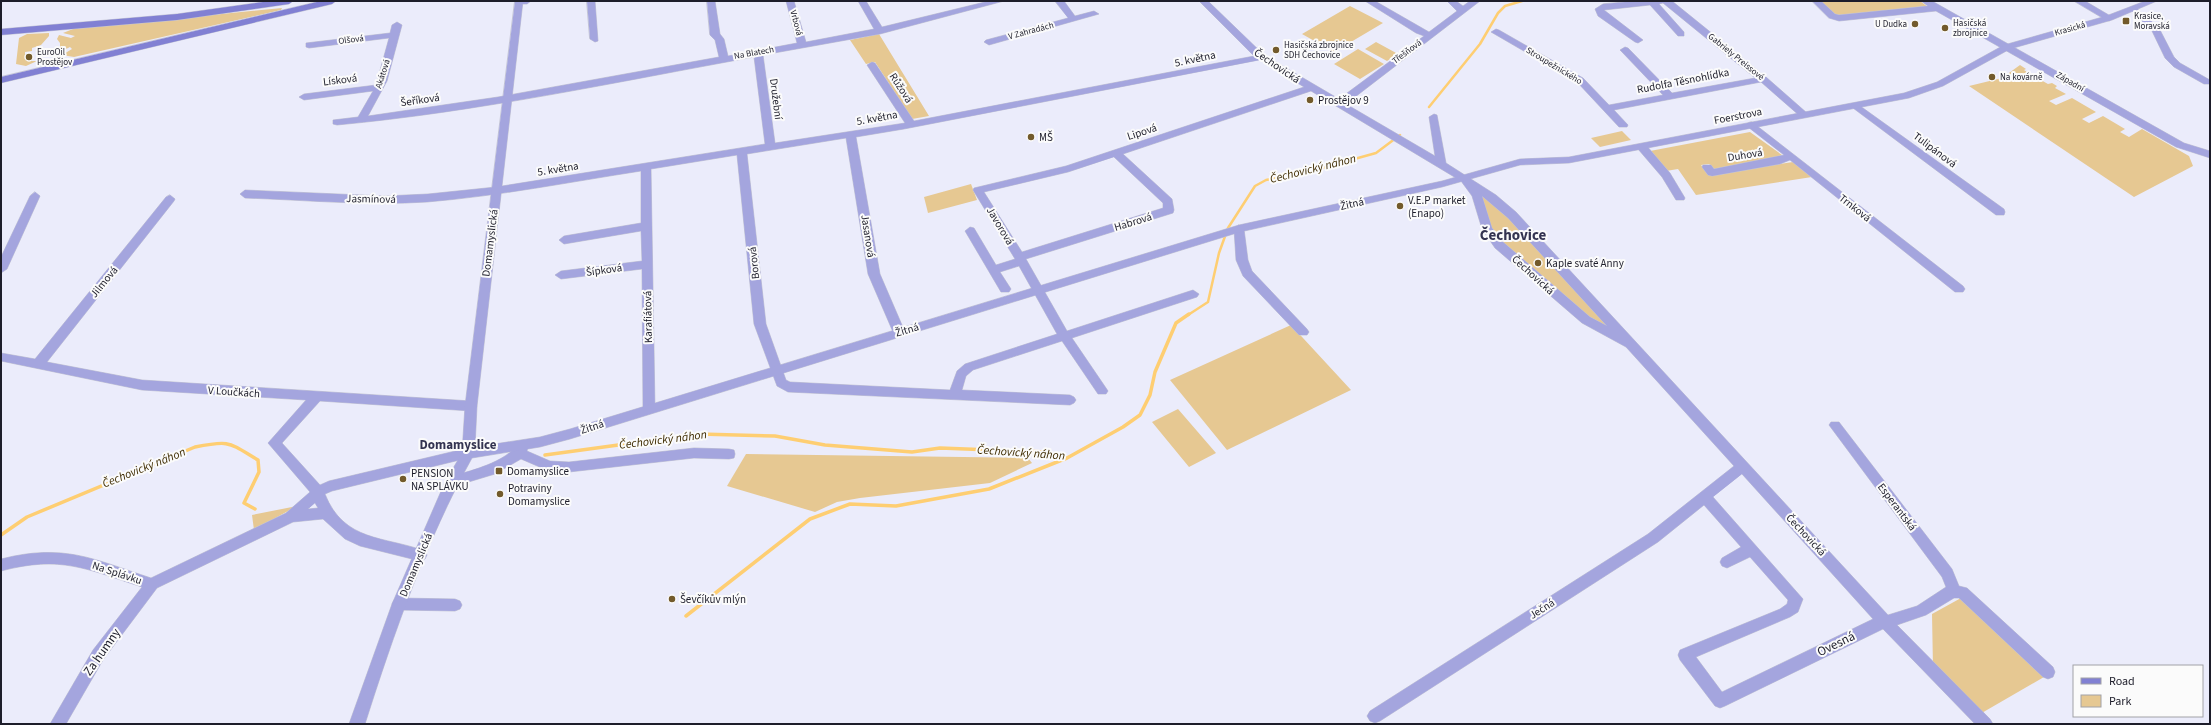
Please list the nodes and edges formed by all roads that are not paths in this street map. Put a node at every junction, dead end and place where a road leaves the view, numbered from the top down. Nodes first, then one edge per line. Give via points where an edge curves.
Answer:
1 (289, 1) edge
2 (332, 1) edge
3 (521, 1) edge
4 (591, 1) edge
5 (711, 1) edge
6 (790, 1) edge
7 (862, 1) edge
8 (1000, 1) edge
9 (1059, 1) edge
10 (1203, 1) edge
11 (1369, 1) edge
12 (1451, 1) edge
13 (1476, 1) edge
14 (1666, 1) edge
15 (1816, 1) edge
16 (1925, 1) edge
17 (2078, 1) edge
18 (2153, 1) edge
19 (1657, 2) edge
20 (275, 4) junction
21 (1938, 8) junction
22 (2134, 9) junction
23 (292, 10) junction
24 (1463, 11) junction
25 (1094, 14) dead end
26 (2108, 18) junction
27 (1073, 19) junction
28 (397, 24) dead end
29 (880, 31) junction
30 (1, 32) edge
31 (1496, 32) dead end
32 (1681, 34) dead end
33 (394, 35) junction
34 (1430, 35) junction
35 (595, 39) dead end
36 (989, 42) dead end
37 (308, 45) dead end
38 (802, 45) junction
39 (2007, 47) junction
40 (1625, 50) junction
41 (758, 52) junction
42 (1616, 55) dead end
43 (1261, 57) junction
44 (724, 59) junction
45 (872, 65) dead end
46 (1763, 79) junction
47 (1, 80) edge
48 (2207, 82) dead end
49 (379, 88) junction
50 (1312, 88) junction
51 (1670, 96) junction
52 (304, 97) dead end
53 (506, 99) junction
54 (1339, 104) junction
55 (1856, 106) junction
56 (1607, 108) junction
57 (1804, 115) junction
58 (1434, 118) dead end
59 (362, 119) junction
60 (337, 122) dead end
61 (911, 124) junction
62 (1623, 125) dead end
63 (1752, 125) junction
64 (851, 135) junction
65 (1642, 147) junction
66 (771, 148) junction
67 (742, 152) junction
68 (1115, 153) junction
69 (2210, 155) edge
70 (1789, 157) junction
71 (1441, 165) junction
72 (1707, 167) dead end
73 (646, 168) junction
74 (1465, 179) junction
75 (496, 190) junction
76 (978, 190) joint
77 (245, 194) dead end
78 (35, 196) dead end
79 (1680, 198) dead end
80 (170, 199) dead end
81 (2000, 212) dead end
82 (647, 226) junction
83 (1237, 230) junction
84 (970, 231) dead end
85 (564, 240) dead end
86 (1021, 259) junction
87 (647, 264) junction
88 (1, 269) edge
89 (994, 270) junction
90 (561, 275) dead end
91 (1959, 288) dead end
92 (1005, 289) dead end
93 (1038, 290) junction
94 (1193, 294) dead end
95 (899, 332) junction
96 (1303, 332) dead end
97 (1065, 336) junction
98 (1630, 344) junction
99 (1, 357) edge
100 (38, 364) junction
101 (776, 371) junction
102 (1102, 391) dead end
103 (955, 394) junction
104 (315, 398) junction
105 (1070, 400) dead end
106 (471, 406) junction
107 (649, 409) junction
108 (1835, 425) dead end
109 (521, 450) junction
110 (468, 453) junction
111 (729, 454) dead end
112 (1743, 466) junction
113 (452, 482) junction
114 (318, 492) junction
115 (1704, 496) junction
116 (326, 513) junction
117 (291, 517) junction
118 (1751, 549) junction
119 (420, 555) junction
120 (1727, 562) dead end
121 (1, 565) edge
122 (152, 584) junction
123 (1955, 591) junction
124 (399, 604) junction
125 (455, 605) dead end
126 (1885, 622) junction
127 (2048, 672) dead end
128 (1375, 716) dead end
129 (58, 724) edge
130 (357, 724) edge
131 (1985, 724) edge

1 - 20 main road
2 - 23 main road
3 - 53 street, Domamyslická
4 - 35 street
5 - 44 street via 715,34 719,39
6 - 38 street, Vrbová
7 - 29 street
8 - 29 street, Na Blatech
9 - 27 street
10 - 43 street, Čechovická
11 - 34 street
12 - 24 street
13 - 24 street, Třešňová
14 - 46 street, Gabriely Preissové
15 - 21 street via 1832,16 1839,18
16 - 21 street, Západní
17 - 26 street
18 - 22 street, Krasická
19 - 32 street
19 - 40 street via 1599,9 1601,14 1638,42
20 - 23 main road via 290,4
20 - 30 main road via 177,17
21 - 39 street, Západní
22 - 26 street, Krasická
22 - 48 street via 2156,30 2176,65
23 - 47 main road
24 - 34 street, Třešňová
25 - 27 street, V Zahradách
26 - 39 street, Krasická
27 - 36 street, V Zahradách
28 - 33 street, Akátová
29 - 38 street, Na Blatech
31 - 56 street, Stroupežnického via 1580,80
33 - 37 street, Olšová
33 - 49 street, Akátová
34 - 54 street, Třešňová
38 - 41 street, Na Blatech
39 - 55 street, Foerstrova via 1940,84 1906,96
39 - 69 street, Západní via 2180,145
40 - 42 street
40 - 51 street
41 - 44 street, Na Blatech
41 - 66 street, Družební
43 - 50 street, Čechovická
43 - 61 street, 5. května
44 - 53 street, Na Blatech
45 - 61 street, Růžová
46 - 51 street, Rudolfa Těsnohlídka
46 - 57 street, Gabriely Preissové
49 - 52 street, Lísková
49 - 59 street, Akátová via 365,108
50 - 54 street, Čechovická
50 - 68 street, Lipová
51 - 56 street, Rudolfa Těsnohlídka
53 - 59 street, Šeříková
53 - 75 street, Domamyslická
54 - 71 street, Čechovická
55 - 57 street, Foerstrova
55 - 81 street, Tulipánová
56 - 62 street, Stroupežnického
57 - 63 street, Foerstrova
58 - 71 street
59 - 60 street, Šeříková
61 - 64 street, 5. května
63 - 65 street, Foerstrova
63 - 70 street, Trnková
64 - 66 street, 5. května
64 - 95 street, Jasanová via 874,274
65 - 74 street, Foerstrova via 1569,160 1520,162
65 - 79 street via 1666,175
66 - 67 street, 5. května
67 - 73 street, 5. května
67 - 101 street, Borová via 760,324
68 - 76 street, Lipová via 1068,170
68 - 86 street, Habrová via 1168,202 1169,210
70 - 72 street, Duhová via 1780,161 1712,173
70 - 91 street, Trnková
71 - 74 street, Čechovická
73 - 75 street, 5. května
73 - 82 street, Karafiátová
74 - 83 street, Žitná
74 - 98 street, Čechovická via 1492,197 1512,215
74 - 98 street, Čechovická via 1477,195 1487,229 1499,245 1586,320
75 - 77 street, Jasmínová via 385,200
75 - 106 street, Domamyslická
76 - 86 street, Javorová
78 - 88 street
80 - 100 street, Jilmová
82 - 85 street
82 - 87 street, Karafiátová
83 - 93 street, Žitná
83 - 96 street via 1247,273
84 - 89 street
86 - 89 street
86 - 93 street, Javorová
87 - 90 street, Šípková
87 - 107 street, Karafiátová
89 - 92 street
93 - 95 street, Žitná
93 - 97 street
94 - 97 street
95 - 101 street, Žitná
97 - 102 street
97 - 103 street via 969,367 961,374
98 - 112 street, Čechovická
99 - 100 street, V Loučkách
100 - 104 street, V Loučkách via 142,385
101 - 103 street via 781,383 788,387
101 - 107 street, Žitná
103 - 105 street
104 - 106 street, V Loučkách
104 - 114 street via 274,443
106 - 110 street, Domamyslická
107 - 109 street, Žitná
108 - 123 street, Esperantská via 1947,573
109 - 110 street, Žitná
109 - 111 street, Žitná via 549,466 569,467 694,453
109 - 113 street, Žitná via 499,466
110 - 113 street, Domamyslická
110 - 114 street, Na Splávku via 340,483
112 - 115 street, Ječná
112 - 126 street, Čechovická
113 - 119 street, Domamyslická
114 - 116 street
114 - 117 street, Na Splávku
115 - 118 street
115 - 128 street, Ječná via 1653,538
116 - 117 street, Na Splávku
116 - 119 street via 350,535 365,542
117 - 122 street, Na Splávku
118 - 120 street
118 - 126 street, Ovesná via 1796,599 1796,604 1790,610 1685,654 1720,700
119 - 124 street, Domamyslická
121 - 122 street, Na Splávku via 50,557 96,565
122 - 129 street, Za humny via 98,655
123 - 126 street, Ovesná via 1921,611
123 - 127 street via 1962,592
124 - 125 street, Domamyslická
124 - 130 street, Domamyslická
126 - 131 street, Čechovická

